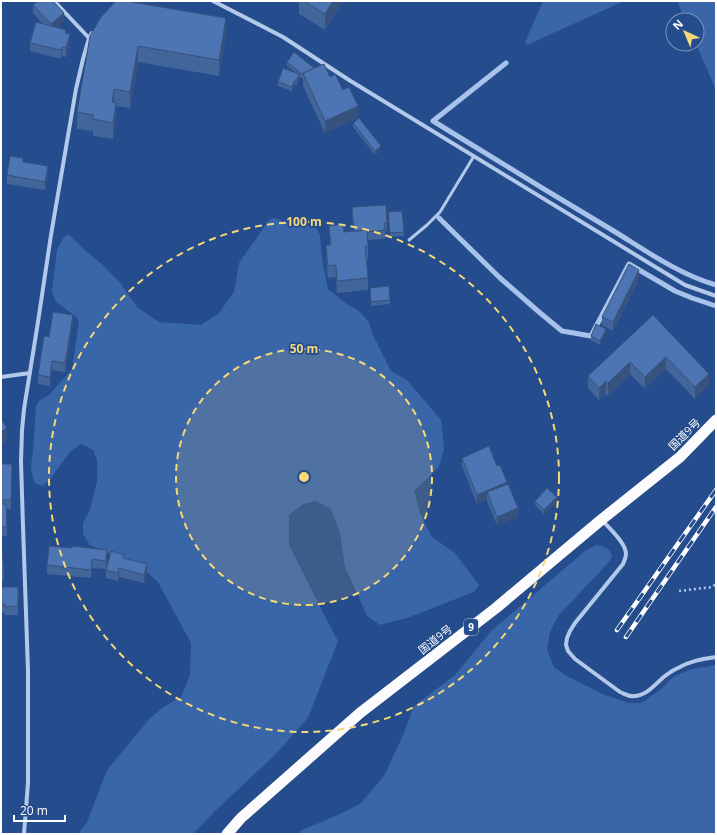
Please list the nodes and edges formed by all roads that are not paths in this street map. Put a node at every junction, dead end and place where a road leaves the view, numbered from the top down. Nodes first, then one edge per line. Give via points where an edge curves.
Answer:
1 (54, 1) edge
2 (214, 1) edge
3 (222, 3) edge
4 (96, 27) edge
5 (90, 38) junction
6 (474, 156) junction
7 (409, 240) dead end
8 (716, 296) edge
9 (30, 373) junction
10 (1, 378) edge
11 (716, 420) edge
12 (601, 520) junction
13 (716, 657) edge
14 (24, 834) edge
15 (227, 834) edge

1 - 5 street
2 - 3 street
3 - 6 street via 283,37
4 - 5 street
5 - 9 street via 75,96
6 - 7 lane via 440,212
6 - 8 street via 674,279
9 - 10 street
9 - 14 street via 22,430 22,519 28,687 28,783
11 - 12 highway, 国道9号 / 9 via 680,457
12 - 13 street via 620,541 626,554 625,559 570,631 566,645 568,651 575,659 628,696 644,693 664,676 689,662
12 - 15 highway, 国道9号 / 9 via 496,608 360,713 241,818

